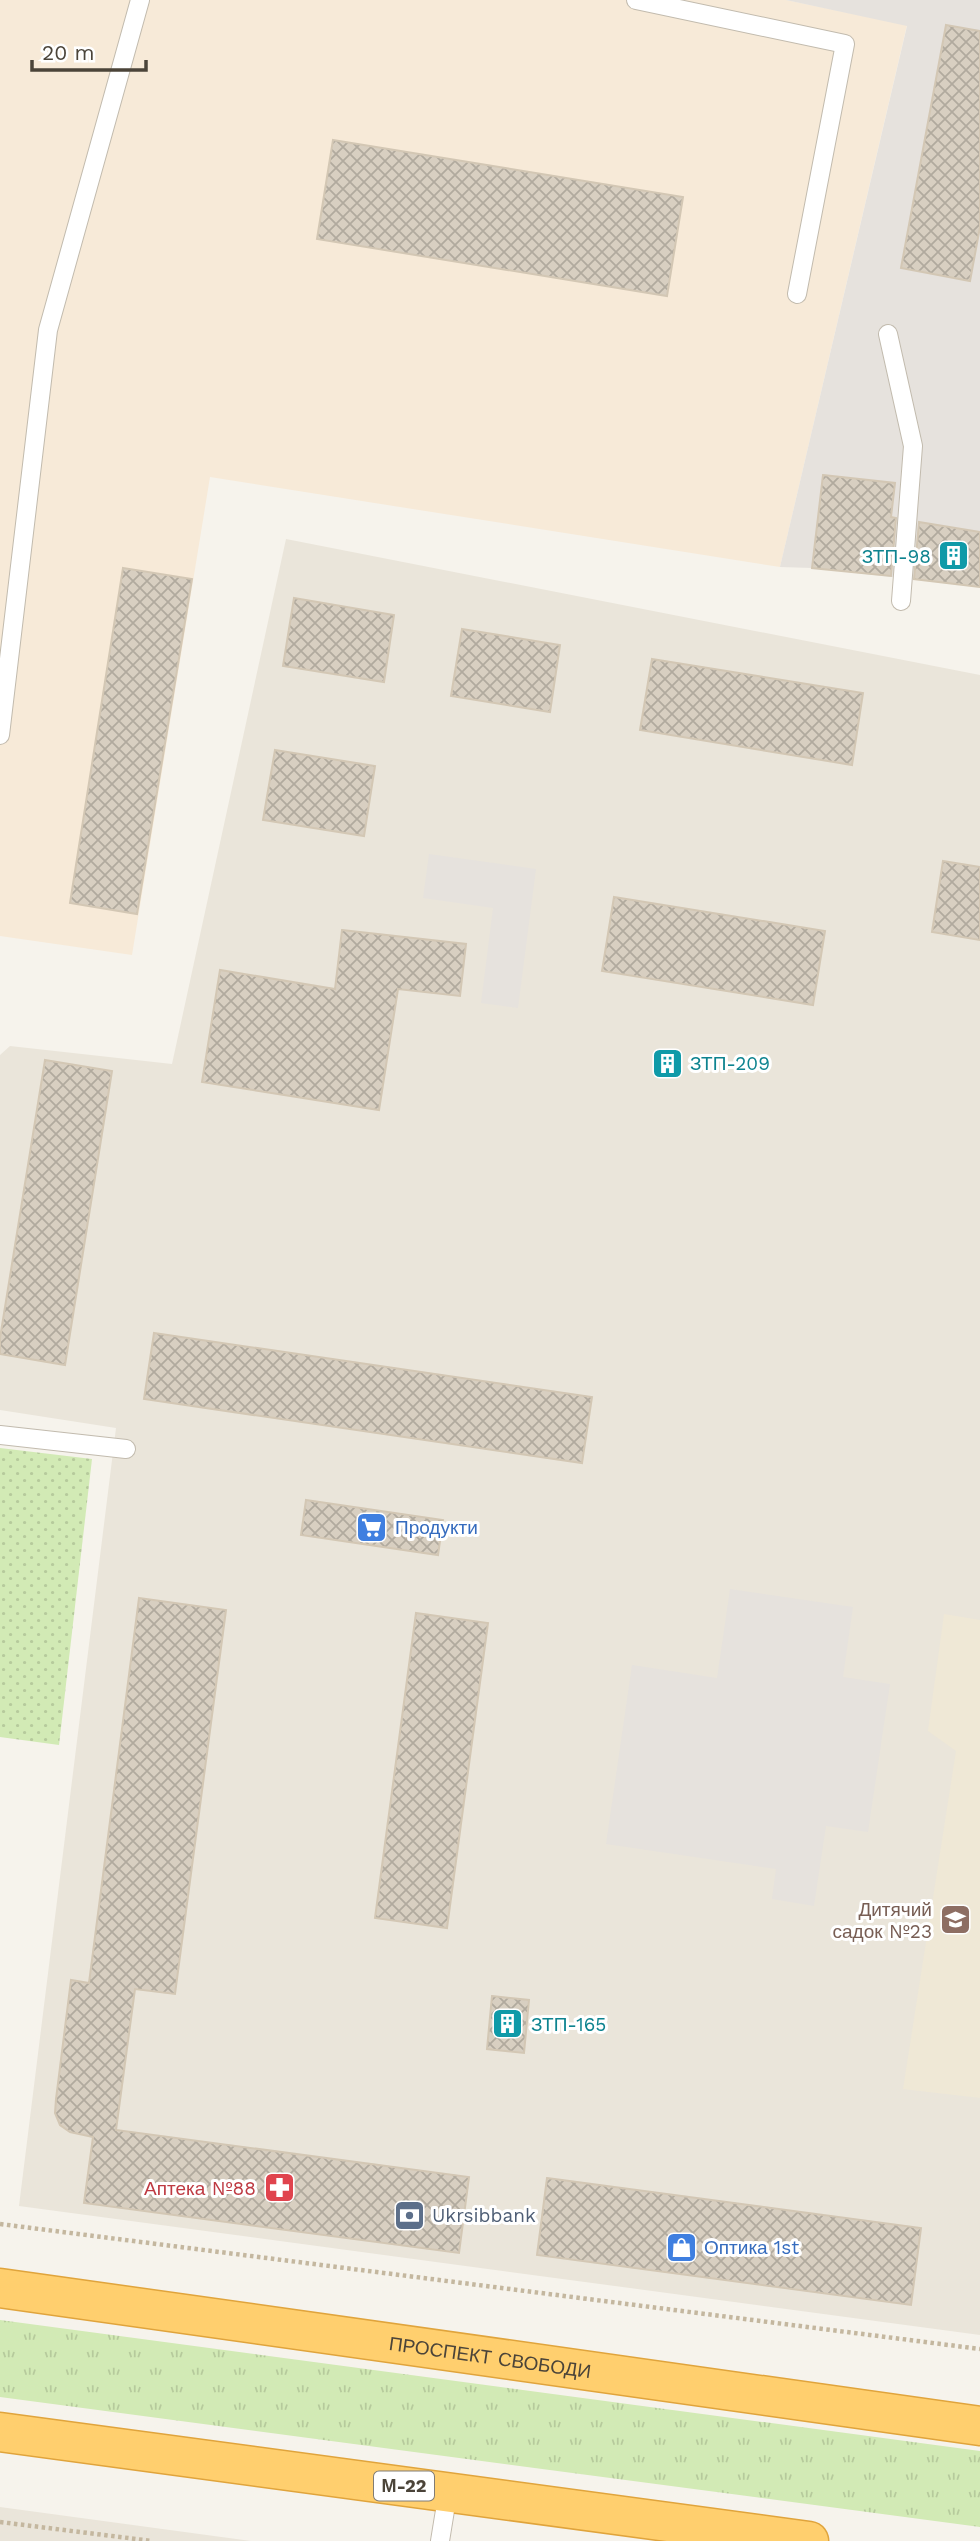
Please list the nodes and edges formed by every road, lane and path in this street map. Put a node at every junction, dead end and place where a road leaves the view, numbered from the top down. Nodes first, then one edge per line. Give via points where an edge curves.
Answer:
1 (140, 0) edge
2 (636, 0) edge
3 (797, 294) dead end
4 (888, 334) dead end
5 (901, 601) dead end
6 (0, 735) edge
7 (0, 1435) edge
8 (126, 1449) dead end
9 (0, 2224) edge
10 (0, 2288) edge
11 (980, 2349) edge
12 (980, 2426) edge
13 (0, 2432) edge
14 (448, 2492) junction
15 (0, 2522) edge
16 (152, 2541) edge
17 (440, 2541) edge
18 (808, 2541) edge

1 - 6 lane via 48,330
2 - 3 lane via 845,44
4 - 5 lane via 913,446
7 - 8 lane
9 - 11 path
10 - 12 highway, ПРОСПЕКТ СВОБОДИ
13 - 14 highway, М-22
14 - 17 lane
14 - 18 highway, М-22
15 - 16 path

